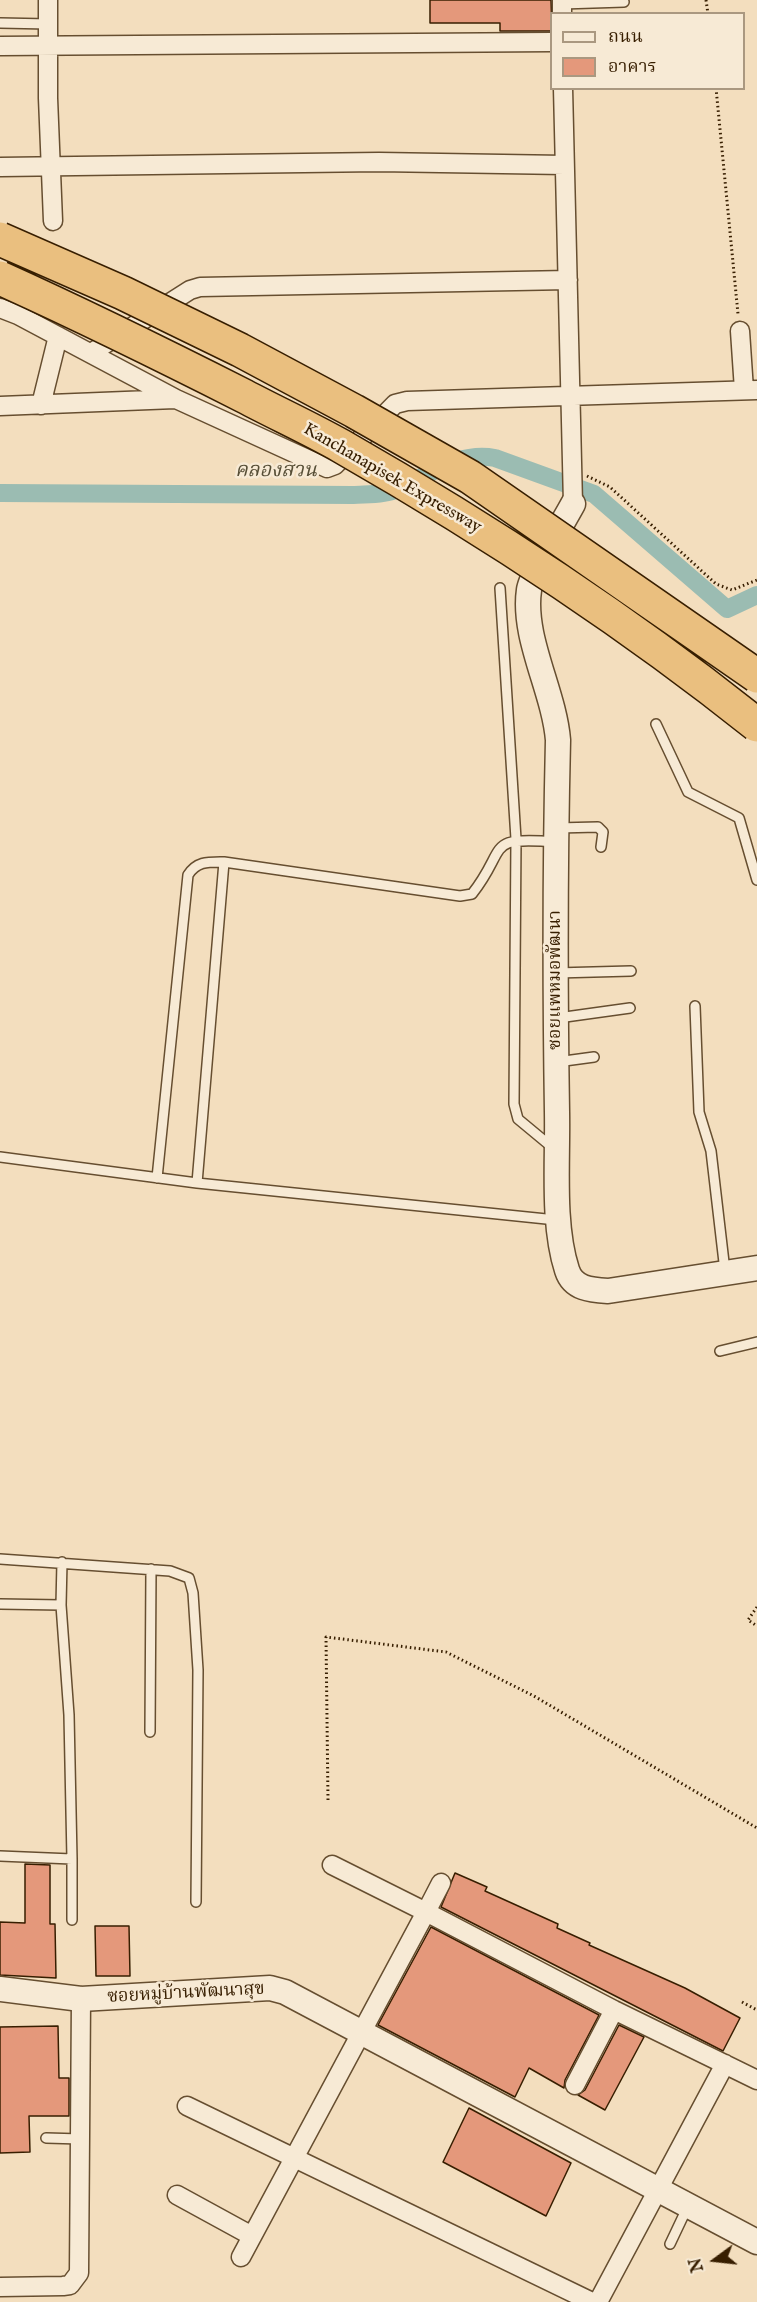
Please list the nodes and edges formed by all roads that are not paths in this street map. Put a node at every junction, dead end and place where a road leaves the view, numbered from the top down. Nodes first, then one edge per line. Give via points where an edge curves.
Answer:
1 (48, 0) edge
2 (624, 2) dead end
3 (562, 6) edge
4 (0, 23) edge
5 (49, 24) junction
6 (550, 42) edge
7 (48, 45) junction
8 (0, 46) edge
9 (563, 90) edge
10 (564, 165) junction
11 (0, 167) edge
12 (50, 167) junction
13 (53, 221) dead end
14 (0, 239) edge
15 (0, 278) edge
16 (568, 280) junction
17 (0, 308) edge
18 (740, 331) road end
19 (58, 336) junction
20 (91, 353) junction
21 (750, 390) edge
22 (570, 394) junction
23 (176, 399) junction
24 (41, 405) junction
25 (0, 406) edge
26 (573, 504) joint
27 (500, 588) dead end
28 (757, 676) edge
29 (656, 724) dead end
30 (757, 725) edge
31 (556, 835) junction
32 (516, 839) junction
33 (601, 847) dead end
34 (224, 862) junction
35 (757, 880) edge
36 (631, 971) dead end
37 (555, 973) junction
38 (695, 1006) dead end
39 (630, 1008) dead end
40 (556, 1018) junction
41 (594, 1057) dead end
42 (556, 1063) junction
43 (557, 1152) junction
44 (0, 1156) edge
45 (157, 1178) junction
46 (196, 1183) junction
47 (559, 1221) junction
48 (757, 1268) edge
49 (725, 1273) junction
50 (757, 1342) edge
51 (720, 1351) dead end
52 (0, 1559) edge
53 (62, 1562) junction
54 (151, 1569) junction
55 (0, 1604) edge
56 (61, 1605) junction
57 (150, 1732) dead end
58 (0, 1856) edge
59 (72, 1859) junction
60 (332, 1865) dead end
61 (441, 1883) dead end
62 (196, 1902) dead end
63 (426, 1912) junction
64 (72, 1920) dead end
65 (0, 1989) edge
66 (81, 1999) junction
67 (614, 2010) junction
68 (362, 2035) junction
69 (725, 2064) junction
70 (757, 2080) edge
71 (575, 2085) dead end
72 (187, 2106) dead end
73 (46, 2138) dead end
74 (81, 2139) junction
75 (293, 2158) junction
76 (658, 2190) junction
77 (177, 2195) dead end
78 (688, 2206) junction
79 (252, 2236) junction
80 (757, 2242) edge
81 (670, 2244) dead end
82 (241, 2257) dead end
83 (0, 2287) edge
84 (592, 2302) edge
85 (598, 2302) edge

1 - 5 street
2 - 3 lane
4 - 5 lane
5 - 7 street
6 - 7 street
7 - 8 street
7 - 12 street
9 - 10 street
10 - 12 street via 379,162
10 - 16 street
11 - 12 street
12 - 13 street
14 - 28 highway, Kanchanapisek Expressway, bridge via 240,350 441,461
15 - 30 highway, Kanchanapisek Expressway, bridge via 110,328 389,474 603,610
16 - 20 street via 200,287
16 - 22 street
17 - 19 street
18 - 21 street
19 - 20 street
19 - 24 street
20 - 23 street
21 - 22 street
22 - 23 street via 395,404 335,465 327,468
22 - 26 street
23 - 24 street
24 - 25 street
26 - 31 street, ซอยแพหมอพัฒนา via 529,588 532,635 556,715
27 - 32 lane
29 - 35 lane via 688,792 739,818
31 - 32 lane
31 - 33 lane via 598,827 603,832
31 - 37 street, ซอยแพหมอพัฒนา
32 - 34 lane via 499,847 472,894 460,896
32 - 43 lane via 514,1104 524,1126
34 - 45 lane via 202,862 188,875
34 - 46 lane
36 - 37 lane
37 - 40 street, ซอยแพหมอพัฒนา
38 - 49 lane via 699,1112 711,1151
39 - 40 lane
40 - 42 street, ซอยแพหมอพัฒนา
41 - 42 lane
42 - 43 street, ซอยแพหมอพัฒนา
43 - 47 street, ซอยแพหมอพัฒนา
44 - 45 lane
45 - 46 lane
46 - 47 lane
47 - 49 street, ซอยแพหมอพัฒนา via 567,1272 576,1284 588,1290 608,1291
48 - 49 street, ซอยแพหมอพัฒนา
50 - 51 lane
52 - 53 lane
53 - 54 lane
53 - 56 lane
54 - 57 lane
54 - 62 lane via 189,1578 193,1593 198,1670
55 - 56 lane
56 - 59 lane via 69,1715
58 - 59 lane
59 - 64 lane
60 - 63 street
61 - 63 street
63 - 67 street
63 - 68 street
65 - 66 street, ซอยหมู่บ้านพัฒนาสุข
66 - 68 street, ซอยหมู่บ้านพัฒนาสุข via 270,1988 293,1996
66 - 74 street
67 - 69 street
67 - 71 street
68 - 75 street
68 - 76 street, ซอยหมู่บ้านพัฒนาสุข
69 - 70 street
69 - 76 street
72 - 75 street
73 - 74 lane
74 - 83 street via 80,2260 76,2279 63,2286
75 - 79 street
75 - 84 street
76 - 78 street, ซอยหมู่บ้านพัฒนาสุข
76 - 85 street
77 - 79 street
78 - 80 street, ซอยหมู่บ้านพัฒนาสุข
78 - 81 lane
79 - 82 street

